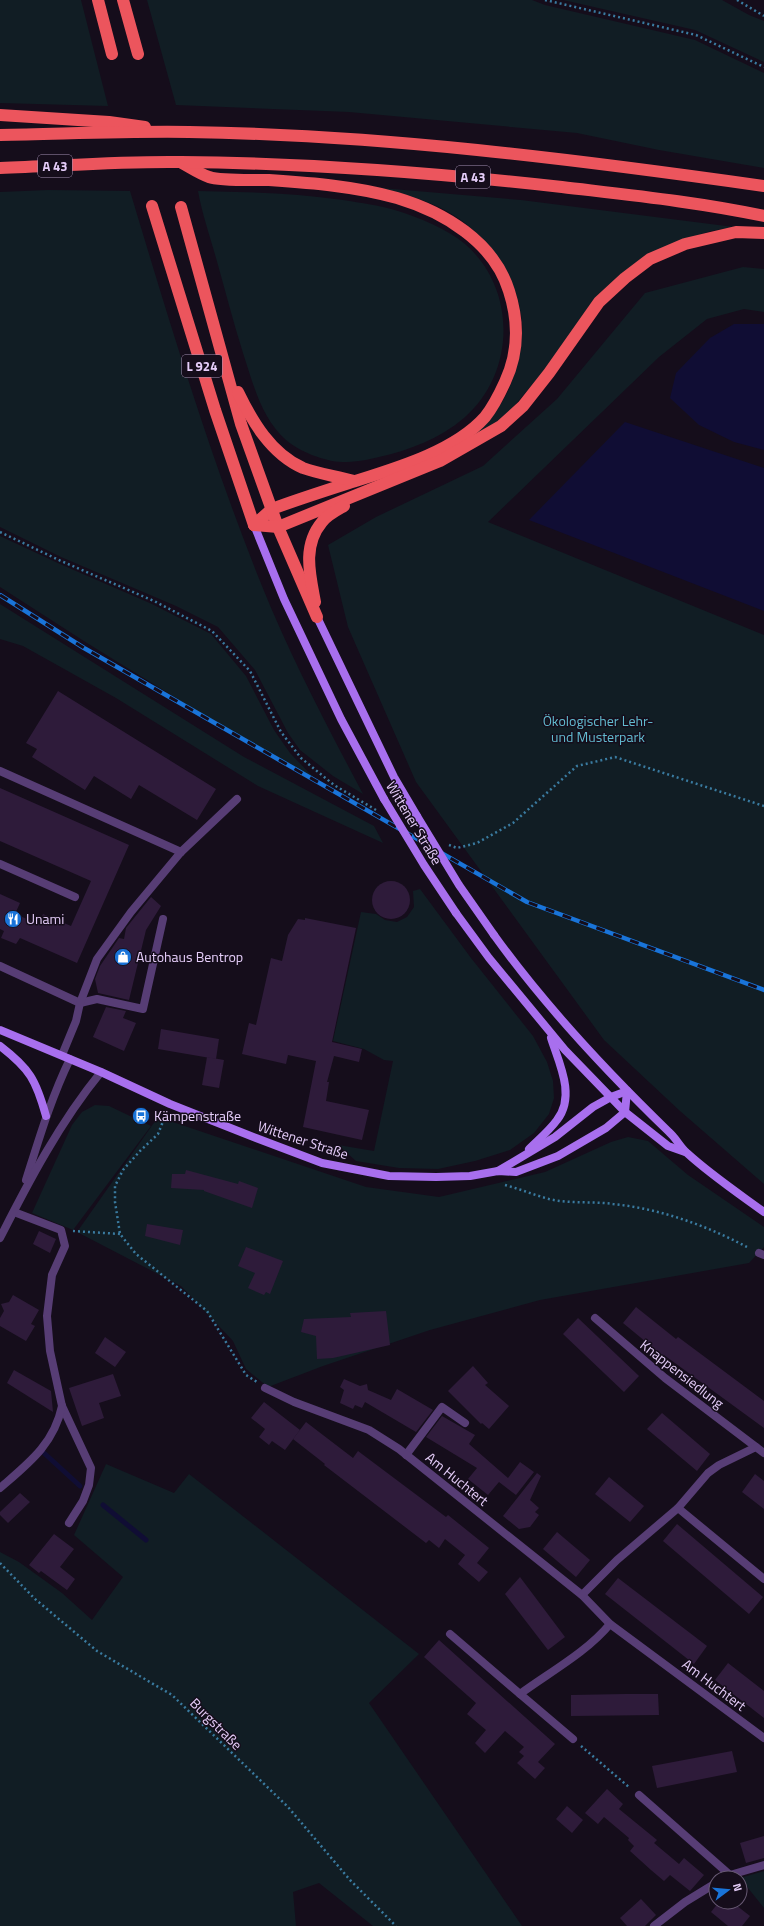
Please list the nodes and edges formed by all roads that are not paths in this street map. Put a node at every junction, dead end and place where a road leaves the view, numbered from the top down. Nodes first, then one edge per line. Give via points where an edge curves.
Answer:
1 (98, 0) edge
2 (123, 0) edge
3 (112, 54) dead end
4 (138, 54) dead end
5 (0, 115) edge
6 (188, 132) junction
7 (0, 135) edge
8 (179, 162) junction
9 (0, 168) edge
10 (764, 186) edge
11 (152, 206) dead end
12 (181, 207) dead end
13 (764, 216) edge
14 (764, 233) edge
15 (223, 362) junction
16 (354, 481) junction
17 (360, 494) junction
18 (272, 509) junction
19 (254, 525) junction
20 (278, 527) junction
21 (317, 617) junction
22 (0, 771) edge
23 (237, 799) dead end
24 (182, 852) junction
25 (0, 864) edge
26 (75, 897) dead end
27 (163, 919) dead end
28 (0, 966) edge
29 (80, 1003) junction
30 (0, 1030) edge
31 (550, 1035) junction
32 (0, 1046) edge
33 (66, 1057) junction
34 (101, 1072) junction
35 (627, 1090) junction
36 (611, 1097) junction
37 (625, 1112) junction
38 (46, 1116) junction
39 (685, 1152) junction
40 (521, 1156) junction
41 (498, 1170) junction
42 (23, 1192) junction
43 (14, 1212) junction
44 (764, 1212) edge
45 (0, 1238) edge
46 (595, 1318) dead end
47 (266, 1388) road end
48 (62, 1406) junction
49 (465, 1424) dead end
50 (756, 1447) junction
51 (764, 1453) edge
52 (406, 1455) junction
53 (0, 1488) edge
54 (678, 1508) junction
55 (69, 1523) dead end
56 (764, 1579) edge
57 (582, 1595) junction
58 (610, 1624) junction
59 (450, 1634) dead end
60 (520, 1694) junction
61 (764, 1738) edge
62 (573, 1739) road end
63 (639, 1795) road end
64 (764, 1865) edge
65 (720, 1870) edge
66 (747, 1870) edge
67 (708, 1888) edge
68 (654, 1926) edge

1 - 3 highway
2 - 4 highway
5 - 6 highway via 109,122
6 - 7 highway, A 43
6 - 10 highway, A 43 via 346,139 498,152 640,168
8 - 9 highway, A 43
8 - 13 highway, A 43 via 308,166 474,177 626,194
8 - 16 highway via 210,177 324,185 396,198 426,208 475,240 489,254 500,271 514,308 516,340 510,372 484,417 453,442 429,454
11 - 19 highway, L 924
12 - 15 highway, L 924
14 - 17 highway via 730,234 686,244 650,259 599,302 523,406 501,426 440,461
15 - 16 highway via 250,416 264,437 283,455 302,467
15 - 18 highway, L 924 via 241,424
16 - 18 highway
17 - 20 highway
17 - 21 highway via 322,521 311,540 308,559
18 - 19 highway
18 - 20 highway, L 924
19 - 20 highway
19 - 31 main road, Wittener Straße / L 924, bridge via 284,599 341,719 384,799 456,913
20 - 21 highway, L 924
21 - 35 main road, Wittener Straße / L 924, bridge via 391,770 460,885 494,935 548,1004
22 - 24 street
23 - 24 street
24 - 29 street via 130,912 97,959
25 - 26 street
27 - 29 street via 143,1010 97,999
28 - 29 street
29 - 33 street
30 - 33 main road, Wittener Straße / L 924
31 - 36 main road, Wittener Straße / L 924
31 - 40 main road, L 924 via 565,1080 563,1107 558,1120
32 - 38 main road via 19,1061 36,1084
33 - 34 main road, Wittener Straße / L 924
33 - 38 street
34 - 41 main road, Wittener Straße / L 924 via 170,1104 322,1163 389,1176 470,1176
34 - 42 street via 78,1103
35 - 36 main road, Wittener Straße / L 924
35 - 37 main road
35 - 39 main road, Wittener Straße / L 924 via 674,1137
36 - 37 main road, Wittener Straße / L 924
36 - 40 main road, Wittener Straße / L 924 via 593,1107 555,1137
37 - 39 main road, Wittener Straße / L 924 via 668,1146
37 - 41 main road, Wittener Straße / L 924 via 606,1128 558,1156 516,1172
38 - 42 street
39 - 44 main road, Wittener Straße / L 924
40 - 41 main road, Wittener Straße / L 924
42 - 43 street
43 - 45 street
43 - 48 street via 61,1230 65,1246 52,1275 46,1316 50,1351
46 - 50 street, Knappensiedlung via 665,1378
47 - 52 street, Am Huchtert via 294,1402 369,1430
48 - 53 street via 59,1422 49,1442
48 - 55 street via 91,1468 89,1485 83,1501
49 - 52 street via 442,1407
50 - 51 street, Knappensiedlung
50 - 54 street via 708,1473
52 - 57 street, Am Huchtert
54 - 56 street
54 - 57 street via 617,1560
57 - 58 street, Am Huchtert
58 - 60 street via 589,1645
58 - 61 street, Am Huchtert
59 - 60 street
60 - 62 street
63 - 65 street
64 - 66 street
67 - 68 street via 684,1902

